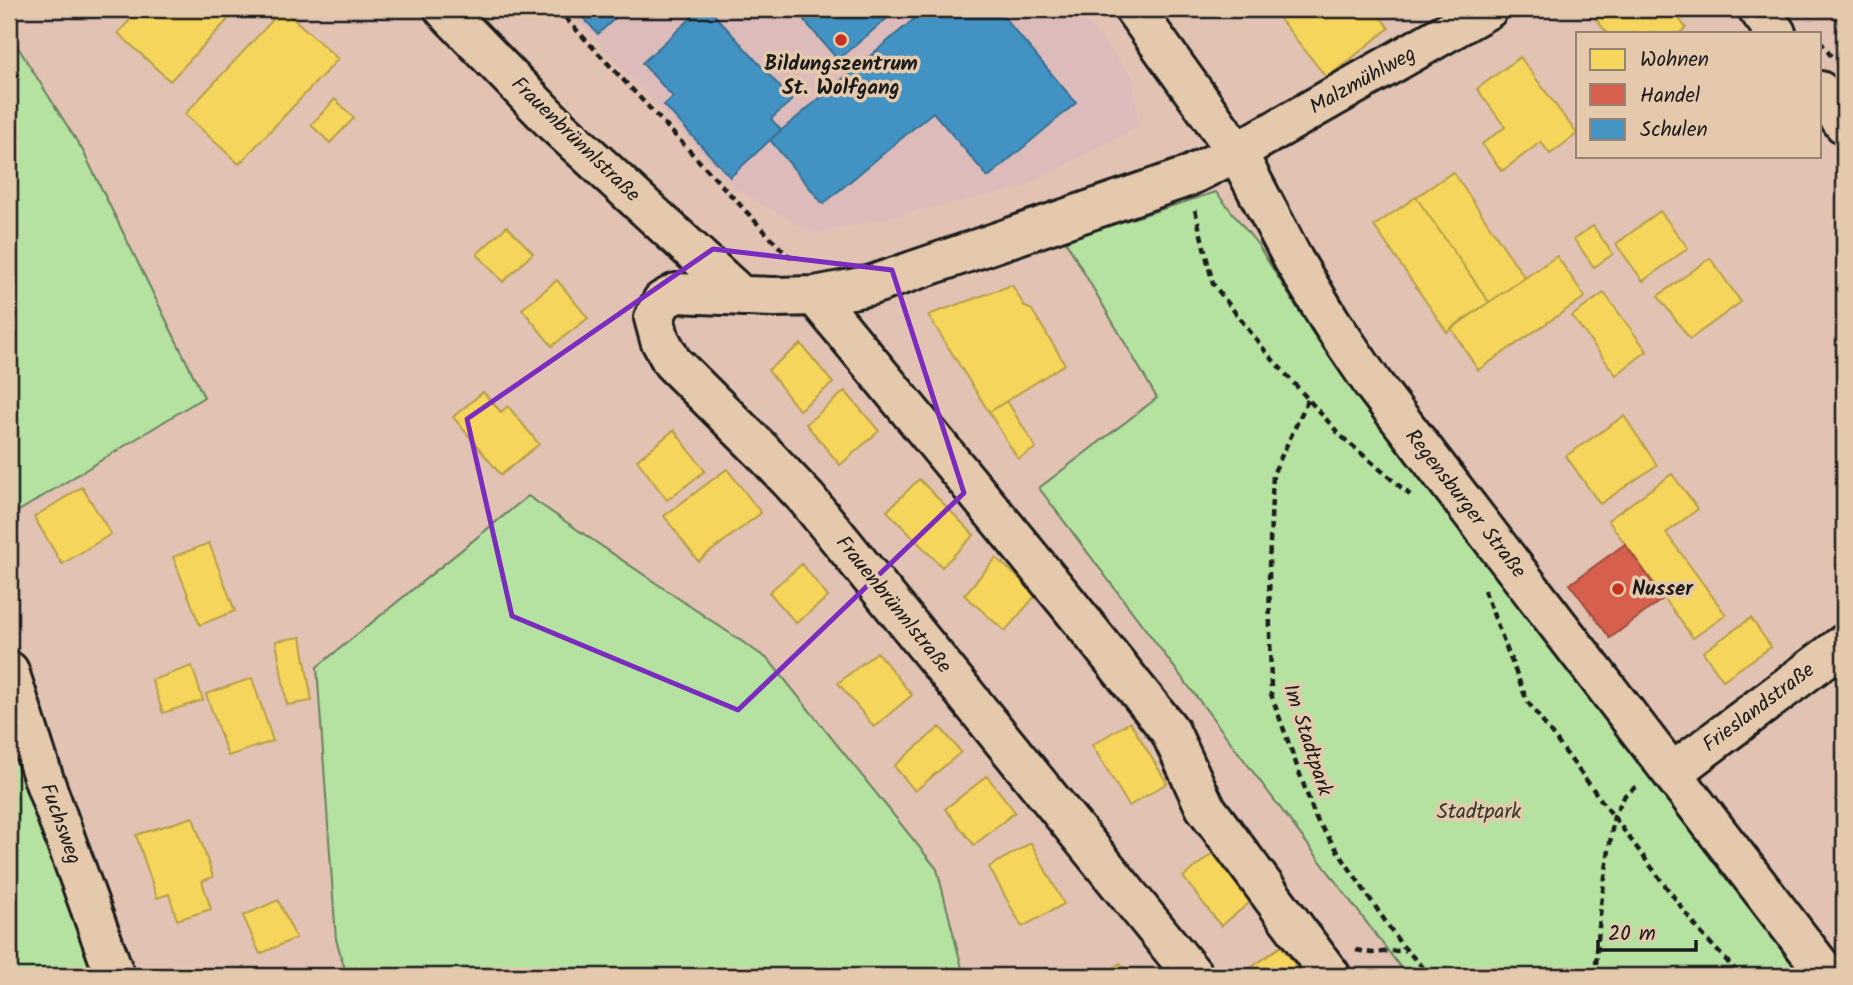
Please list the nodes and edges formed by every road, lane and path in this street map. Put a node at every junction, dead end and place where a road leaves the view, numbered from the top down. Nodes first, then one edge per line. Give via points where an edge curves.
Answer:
1 (444, 9) edge
2 (557, 9) edge
3 (1134, 9) edge
4 (1488, 9) edge
5 (1758, 9) edge
6 (1775, 32) edge
7 (1822, 94) edge
8 (1844, 124) edge
9 (1237, 152) junction
10 (1187, 177) junction
11 (797, 260) dead end
12 (741, 296) junction
13 (815, 296) junction
14 (1308, 400) junction
15 (1417, 501) dead end
16 (1482, 585) dead end
17 (1844, 644) edge
18 (9, 671) edge
19 (1669, 767) junction
20 (1614, 816) junction
21 (1407, 950) junction
22 (1372, 953) dead end
23 (115, 976) edge
24 (1194, 976) edge
25 (1331, 976) edge
26 (1431, 976) edge
27 (1595, 976) edge
28 (1741, 976) edge
29 (1828, 976) edge

1 - 12 street, Frauenbrünnlstraße via 554,123
2 - 11 path via 785,253
3 - 9 street, Regensburger Straße
4 - 9 street, Malzmühlweg
5 - 6 street
7 - 8 street
9 - 10 street, Frauenbrünnlstraße
9 - 19 street, Regensburger Straße via 1294,261 1373,384
10 - 13 street, Frauenbrünnlstraße via 872,285
10 - 14 path via 1213,284
12 - 13 street, Frauenbrünnlstraße
12 - 24 street, Frauenbrünnlstraße via 676,293 662,301 654,318 672,362 807,499
13 - 25 street via 1170,732 1205,807
14 - 15 path via 1341,436
14 - 21 path, Im Stadtpark via 1273,474 1271,694 1316,819
16 - 20 path via 1527,701
17 - 19 street, Frieslandstraße
18 - 23 street, Fuchsweg
19 - 20 path via 1625,795
19 - 29 street, Regensburger Straße
20 - 27 path
20 - 28 path via 1700,932
21 - 22 path
21 - 26 path, Im Stadtpark

